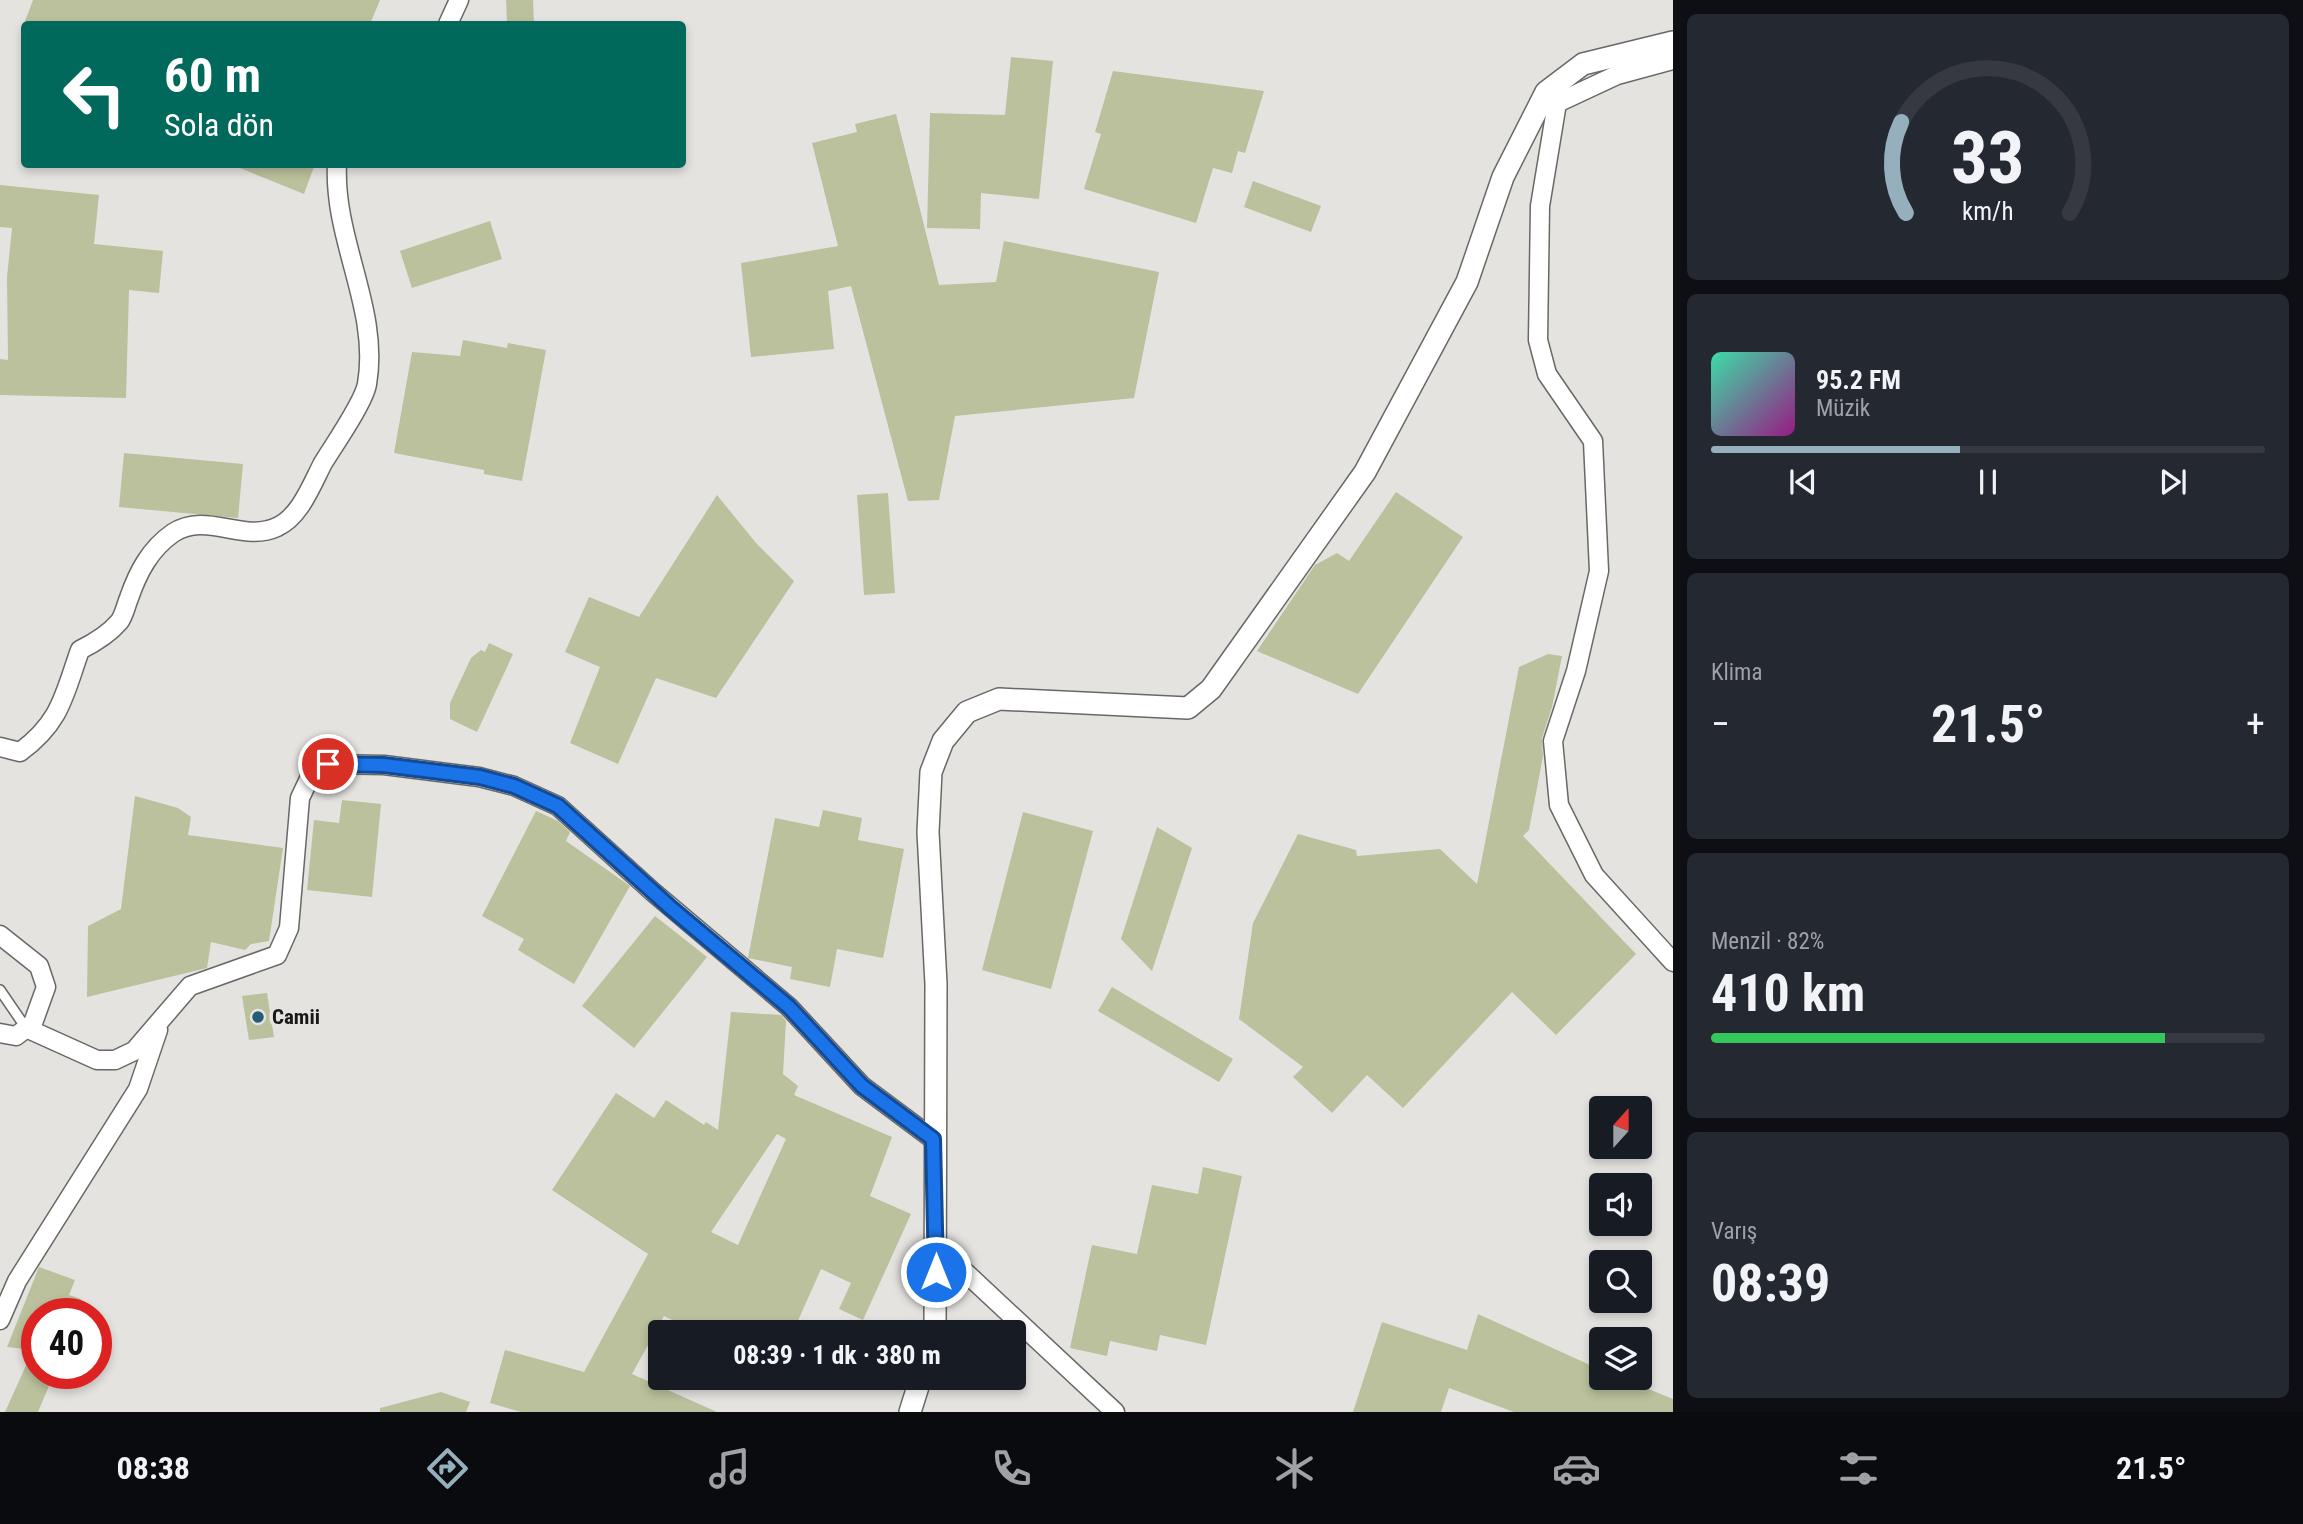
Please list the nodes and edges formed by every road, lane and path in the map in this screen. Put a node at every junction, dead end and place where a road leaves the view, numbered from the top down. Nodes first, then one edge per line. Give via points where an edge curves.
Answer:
1 (459, 0) edge
2 (449, 21) edge
3 (1673, 42) edge
4 (1673, 60) edge
5 (337, 168) edge
6 (0, 747) edge
7 (0, 935) edge
8 (1673, 962) edge
9 (0, 990) edge
10 (161, 1023) junction
11 (26, 1028) junction
12 (0, 1033) edge
13 (933, 1139) junction
14 (936, 1245) junction
15 (0, 1320) edge
16 (934, 1320) edge
17 (917, 1390) edge
18 (910, 1412) edge
19 (1115, 1412) edge

1 - 2 street
3 - 13 street via 1583,64 1546,92 1503,177 1467,282 1365,472 1211,689 1188,708 999,699 967,712 943,741 930,772 928,832 936,984
4 - 8 street via 1617,75 1556,103 1540,206 1538,340 1548,374 1594,441 1599,571 1576,671 1553,741 1559,805 1594,875
5 - 6 street via 345,240 370,332 367,387 297,509 277,527 254,532 208,523 175,532 150,553 120,621 80,650 62,707 37,740 20,752
7 - 11 street via 40,966 46,987 33,1023
9 - 11 lane
10 - 11 street via 134,1051 114,1060 97,1060
10 - 13 street via 190,986 277,955 289,928 300,798 309,779 328,764 384,765 480,777 558,806 789,1007 862,1086
10 - 15 street via 138,1089 17,1281
11 - 12 street via 16,1036
13 - 14 street
14 - 16 street
14 - 19 street
17 - 18 street

